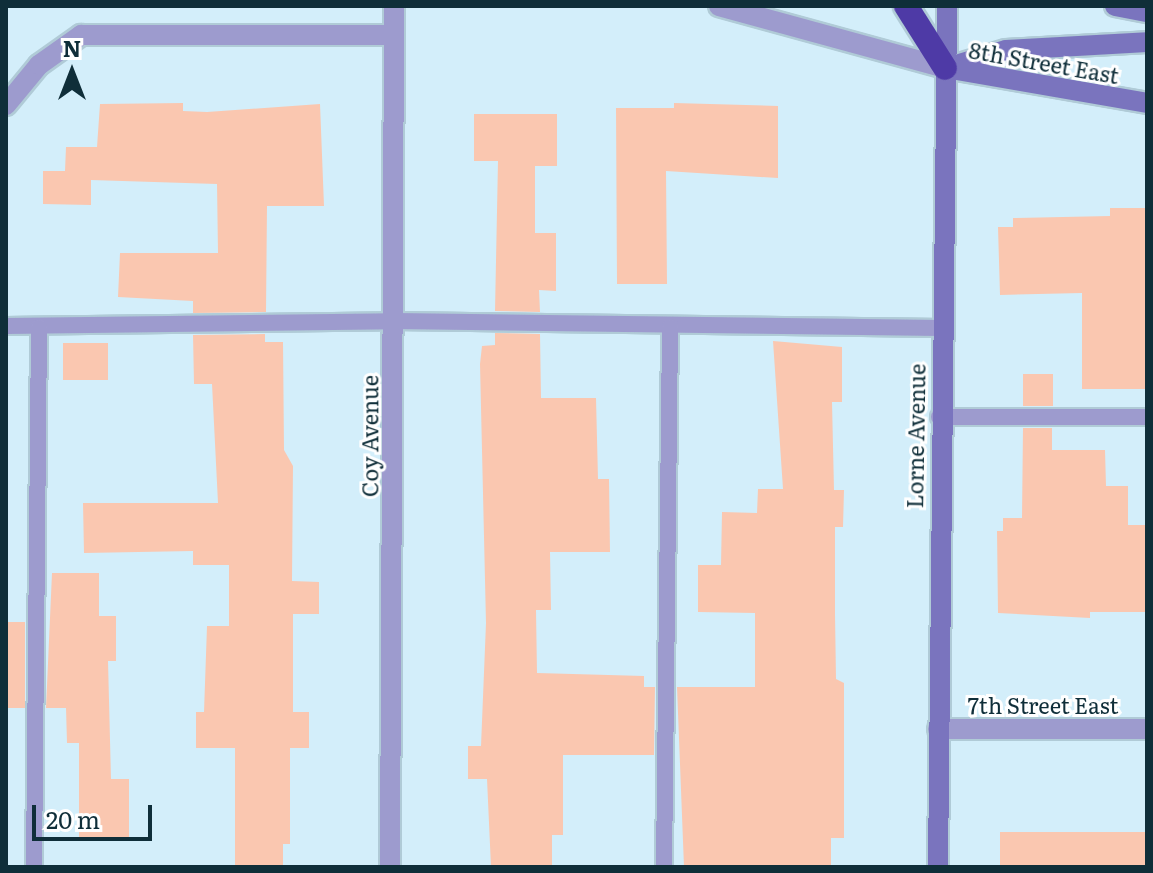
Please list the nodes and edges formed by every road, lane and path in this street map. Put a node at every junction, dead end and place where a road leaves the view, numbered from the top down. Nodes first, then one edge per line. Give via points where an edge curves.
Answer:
1 (394, 6) edge
2 (719, 6) edge
3 (906, 6) edge
4 (947, 6) edge
5 (1115, 6) edge
6 (1147, 12) edge
7 (393, 35) junction
8 (1147, 42) edge
9 (945, 68) junction
10 (1147, 103) edge
11 (6, 105) edge
12 (394, 321) junction
13 (6, 326) edge
14 (39, 327) junction
15 (670, 327) junction
16 (941, 328) junction
17 (939, 417) junction
18 (1147, 417) edge
19 (938, 729) junction
20 (1147, 729) edge
21 (34, 867) edge
22 (390, 867) edge
23 (664, 867) edge
24 (938, 867) edge

1 - 7 street, Coy Avenue
2 - 9 street
3 - 9 highway
4 - 9 main road, Lorne Avenue
5 - 6 main road
7 - 11 street via 81,35 39,65
7 - 12 street, Coy Avenue
8 - 9 main road, 8th Street East via 1006,50
9 - 10 main road, 8th Street East
9 - 16 main road, Lorne Avenue
12 - 14 lane
12 - 15 lane
12 - 22 street, Coy Avenue
13 - 14 lane
14 - 21 lane
15 - 16 lane
15 - 23 lane
16 - 17 main road, Lorne Avenue
17 - 18 lane
17 - 19 main road, Lorne Avenue
19 - 20 street, 7th Street East
19 - 24 main road, Lorne Avenue

